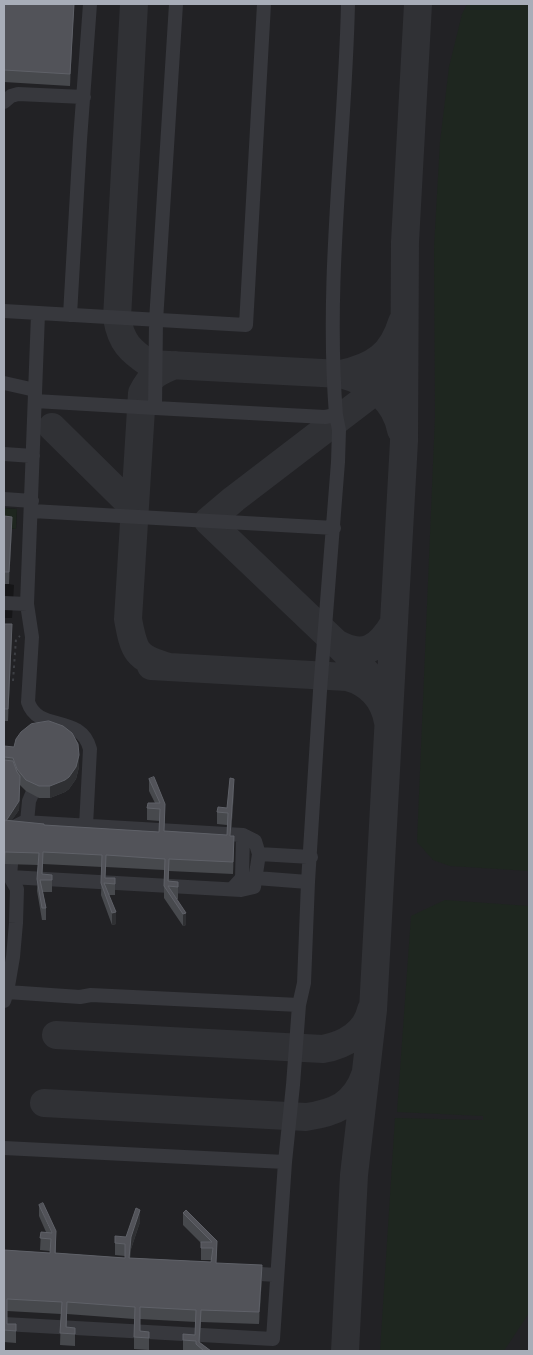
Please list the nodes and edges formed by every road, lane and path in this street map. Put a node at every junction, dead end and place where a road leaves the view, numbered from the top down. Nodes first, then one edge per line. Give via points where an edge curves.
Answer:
1 (90, 4) edge
2 (176, 4) edge
3 (264, 4) edge
4 (348, 4) edge
5 (84, 97) junction
6 (4, 102) edge
7 (4, 311) edge
8 (38, 314) junction
9 (70, 315) junction
10 (156, 321) junction
11 (4, 384) edge
12 (35, 396) junction
13 (155, 408) junction
14 (336, 415) junction
15 (4, 454) edge
16 (33, 456) junction
17 (4, 499) edge
18 (32, 506) junction
19 (334, 528) junction
20 (4, 602) edge
21 (27, 604) junction
22 (32, 794) edge
23 (27, 822) junction
24 (86, 826) junction
25 (12, 834) edge
26 (243, 835) junction
27 (258, 854) junction
28 (311, 857) junction
29 (256, 878) junction
30 (308, 882) junction
31 (232, 888) junction
32 (6, 997) edge
33 (299, 1005) junction
34 (4, 1148) edge
35 (285, 1162) junction
36 (226, 1272) edge
37 (277, 1275) junction
38 (4, 1324) edge
39 (272, 1345) edge

1 - 5 lane
2 - 10 lane
3 - 10 lane via 246,326
4 - 14 lane via 333,294
5 - 6 lane via 18,94
5 - 9 lane
7 - 8 lane
8 - 9 lane
8 - 12 lane
9 - 10 lane
10 - 13 lane
11 - 12 lane
12 - 13 lane
12 - 16 lane
13 - 14 lane
14 - 19 lane via 339,452
15 - 16 lane
16 - 18 lane
17 - 18 lane
18 - 19 lane
18 - 21 lane
19 - 28 lane via 320,691
20 - 21 lane
21 - 24 lane via 32,638 28,702 39,717 81,732 88,740
22 - 23 lane
23 - 24 lane
23 - 25 lane via 14,827
24 - 26 lane
26 - 27 lane via 255,841
26 - 31 lane via 242,878
27 - 28 lane
27 - 29 lane
28 - 30 lane
29 - 30 lane
29 - 31 lane via 254,887
30 - 33 lane via 304,983
31 - 32 lane via 10,871 17,889 13,957
32 - 33 lane via 91,995
33 - 35 lane
34 - 35 lane
35 - 37 lane
36 - 37 lane
37 - 39 lane
38 - 39 lane

